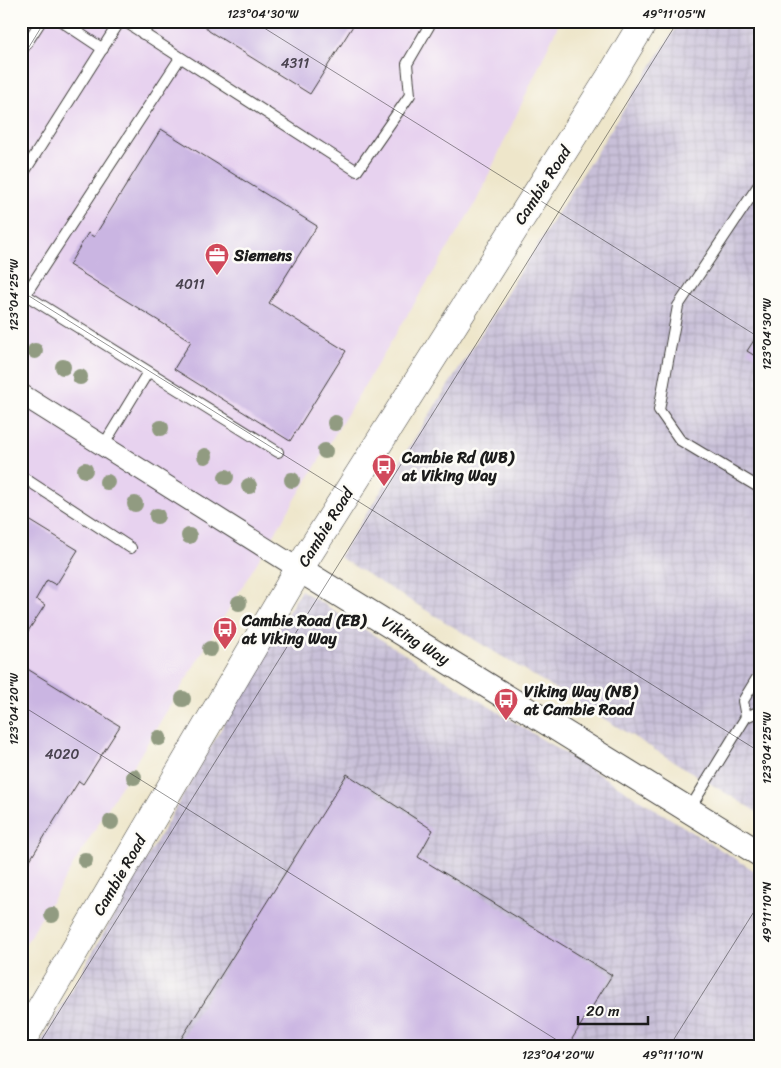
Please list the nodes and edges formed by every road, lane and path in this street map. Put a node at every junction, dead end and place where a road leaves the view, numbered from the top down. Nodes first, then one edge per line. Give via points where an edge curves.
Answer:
1 (41, 21) edge
2 (61, 21) edge
3 (122, 21) edge
4 (151, 21) edge
5 (432, 21) edge
6 (644, 21) edge
7 (143, 34) junction
8 (103, 49) junction
9 (21, 52) edge
10 (180, 58) junction
11 (21, 177) edge
12 (760, 183) edge
13 (23, 294) edge
14 (148, 372) junction
15 (24, 401) edge
16 (103, 446) junction
17 (278, 452) dead end
18 (21, 476) edge
19 (760, 488) edge
20 (131, 548) dead end
21 (298, 569) junction
22 (760, 673) edge
23 (760, 711) edge
24 (746, 717) junction
25 (690, 810) junction
26 (760, 854) edge
27 (21, 1042) edge

1 - 9 lane
2 - 8 lane
3 - 7 lane
3 - 8 lane
4 - 7 lane
5 - 10 lane via 407,64 410,95 357,171
6 - 21 main road, Cambie Road
7 - 10 lane
8 - 11 lane
10 - 13 lane
12 - 19 lane via 678,306 659,410 680,440
13 - 14 lane
14 - 16 lane
14 - 17 lane
15 - 16 street, Viking Way
16 - 21 street, Viking Way
18 - 20 lane
21 - 25 street, Viking Way
21 - 27 main road, Cambie Road
22 - 24 lane via 743,701
23 - 24 lane
24 - 25 lane
25 - 26 street, Viking Way

